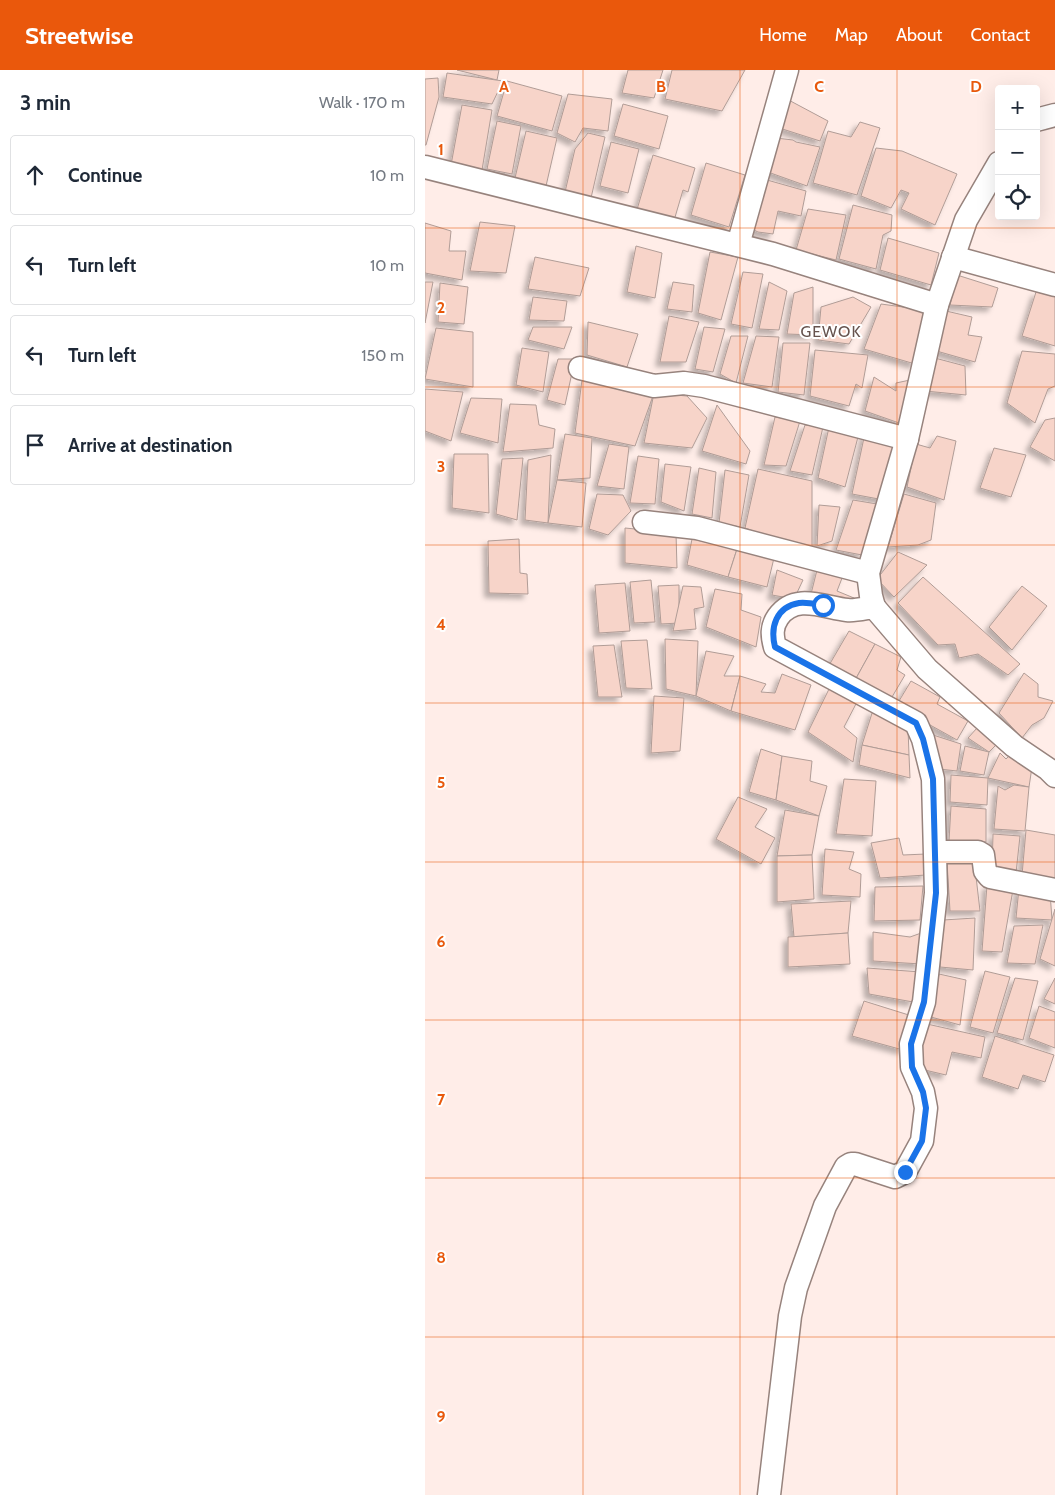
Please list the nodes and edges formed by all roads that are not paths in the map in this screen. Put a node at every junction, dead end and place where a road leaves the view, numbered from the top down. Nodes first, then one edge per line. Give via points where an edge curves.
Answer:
1 (787, 70) edge
2 (1055, 114) edge
3 (1040, 119) edge
4 (425, 167) edge
5 (995, 170) edge
6 (738, 245) junction
7 (953, 257) junction
8 (1055, 285) edge
9 (937, 305) junction
10 (580, 368) dead end
11 (907, 440) junction
12 (645, 522) dead end
13 (868, 573) junction
14 (874, 606) junction
15 (1055, 776) edge
16 (936, 852) junction
17 (1055, 890) edge
18 (769, 1495) edge

1 - 6 street
2 - 3 street
4 - 6 street
5 - 7 street via 966,220
6 - 9 street
7 - 8 street
7 - 9 street
9 - 11 street
10 - 11 street via 654,386 684,383 704,386
11 - 13 street
12 - 13 street via 697,528
13 - 14 street
14 - 15 street via 927,669 1013,746
14 - 16 street via 848,610 797,603 783,610 774,623 772,636 775,647 916,723 933,779
16 - 17 street via 979,852 990,877
16 - 18 street via 936,893 924,1002 911,1044 912,1067 926,1108 922,1141 905,1172 900,1175 855,1164 846,1167 825,1206 789,1316

